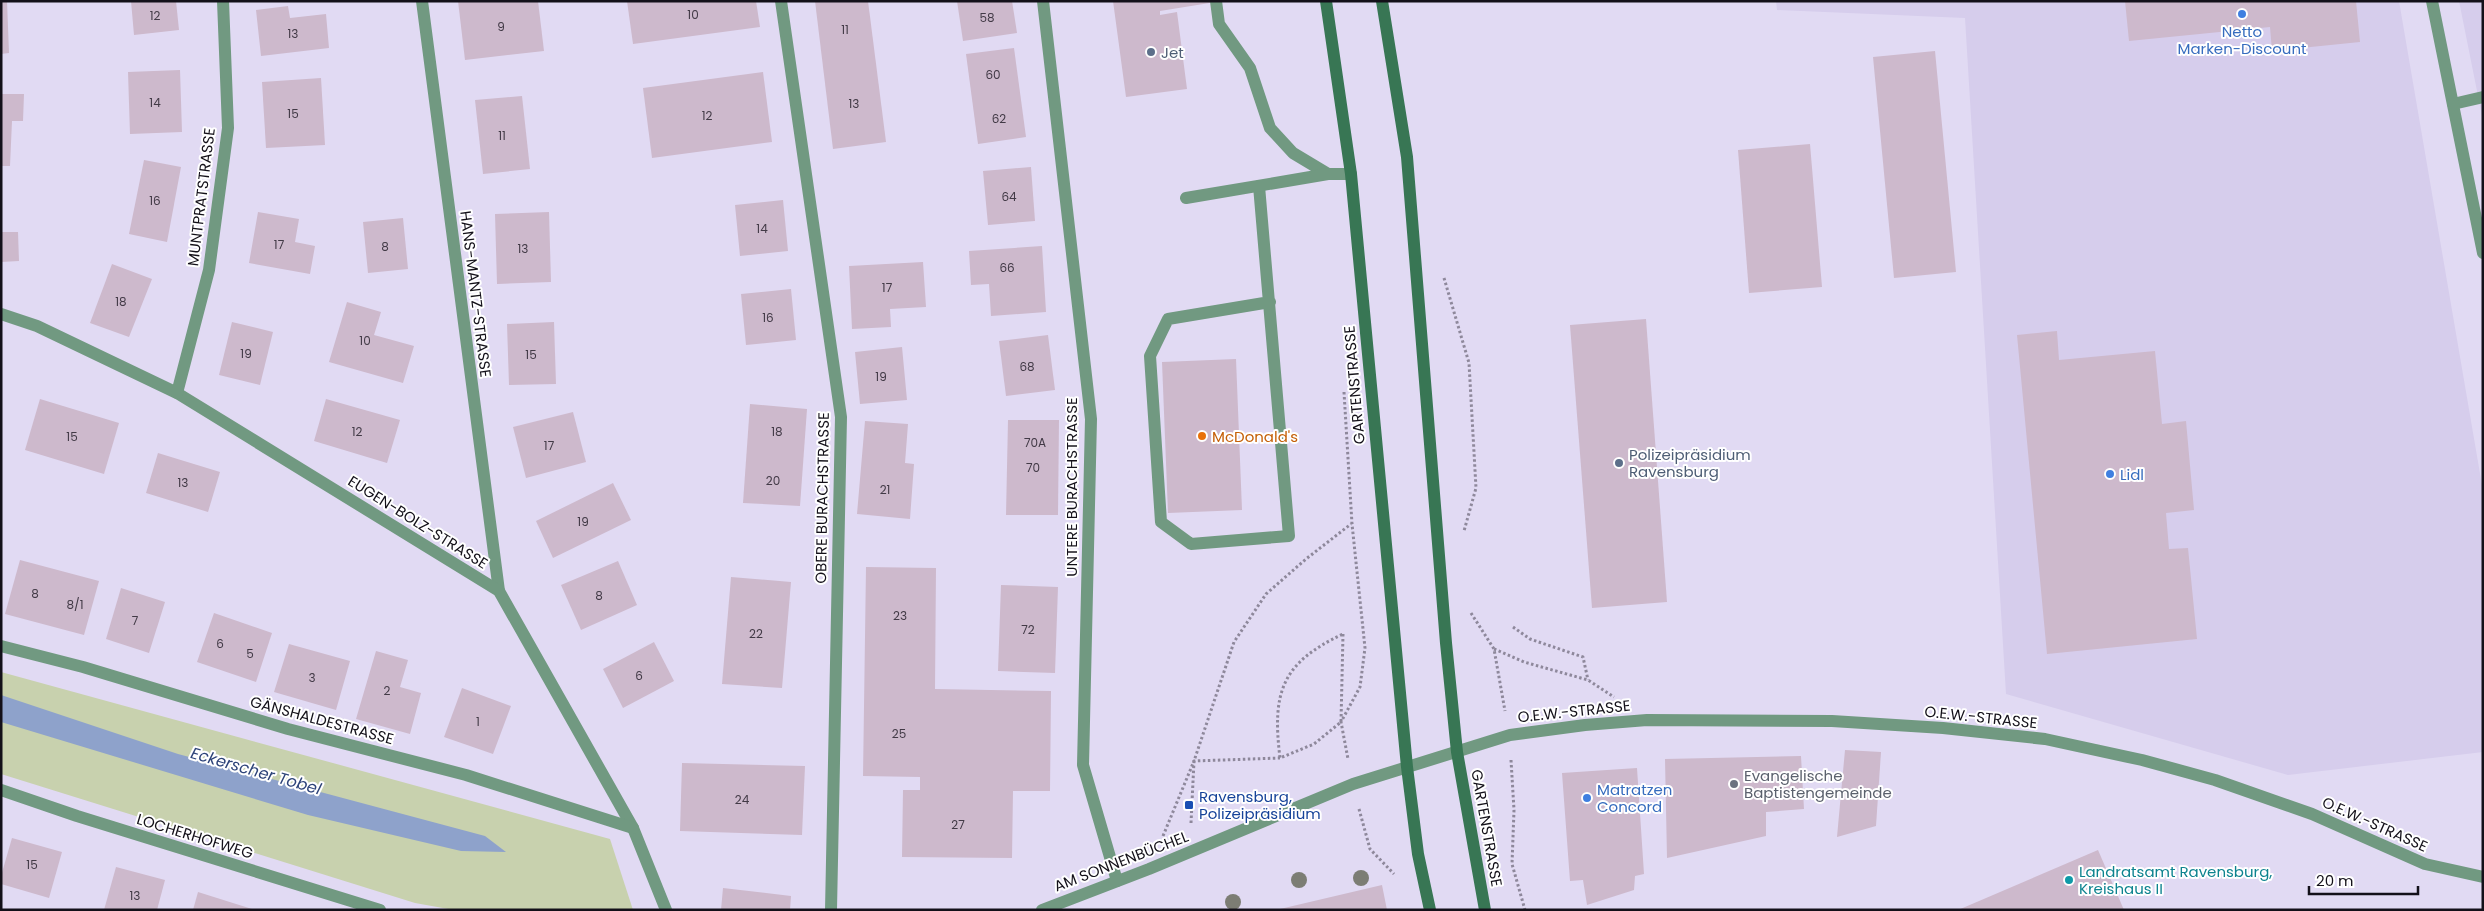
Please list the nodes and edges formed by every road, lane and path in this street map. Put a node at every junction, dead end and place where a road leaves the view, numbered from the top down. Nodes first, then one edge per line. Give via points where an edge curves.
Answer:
1 (223, 1) edge
2 (422, 1) edge
3 (781, 1) edge
4 (1043, 1) edge
5 (1216, 1) edge
6 (1326, 1) edge
7 (1382, 1) edge
8 (2432, 1) edge
9 (2483, 97) edge
10 (2453, 104) junction
11 (1328, 174) junction
12 (1351, 174) junction
13 (1259, 186) junction
14 (1186, 198) dead end
15 (2483, 253) edge
16 (1443, 275) dead end
17 (1270, 302) junction
18 (1, 314) edge
19 (1343, 388) dead end
20 (177, 393) junction
21 (1352, 524) junction
22 (1464, 532) dead end
23 (499, 591) junction
24 (1467, 607) dead end
25 (1513, 627) dead end
26 (1, 646) edge
27 (1494, 649) junction
28 (1341, 722) junction
29 (1510, 735) junction
30 (1457, 752) junction
31 (1280, 758) junction
32 (1194, 761) junction
33 (1407, 767) junction
34 (1352, 784) junction
35 (1, 790) edge
36 (633, 828) junction
37 (1192, 851) junction
38 (1149, 869) junction
39 (2483, 877) edge
40 (1396, 880) dead end
41 (1117, 881) junction
42 (1067, 905) edge
43 (380, 910) edge
44 (666, 910) edge
45 (832, 910) edge
46 (1042, 910) edge
47 (1430, 910) edge
48 (1486, 910) edge
49 (1525, 910) edge

1 - 20 street, MUNTPRATSTRASSE via 228,128 209,270
2 - 23 street, HANS-MANTZ-STRASSE
3 - 45 street, OBERE BURACHSTRASSE via 841,417
4 - 41 street, UNTERE BURACHSTRASSE via 1090,419 1083,764
5 - 11 street via 1219,24 1250,68 1270,128 1292,153
6 - 12 main road, GARTENSTRASSE
7 - 30 main road, GARTENSTRASSE via 1408,157
8 - 10 street
9 - 10 street
10 - 15 street
11 - 12 street
11 - 13 street
12 - 33 main road, GARTENSTRASSE
13 - 14 street
13 - 17 street
16 - 22 path via 1469,363 1476,488
17 - 17 street via 1290,536 1191,544 1161,522 1150,356 1168,319
18 - 20 street, EUGEN-BOLZ-STRASSE via 37,326
19 - 21 path
20 - 23 street, EUGEN-BOLZ-STRASSE
21 - 28 path via 1365,648 1360,686
21 - 32 path via 1306,558 1266,594 1234,642
23 - 36 street, EUGEN-BOLZ-STRASSE
24 - 27 path
25 - 27 path via 1530,639 1583,657 1588,680 1542,668
26 - 36 street, GÄNSHALDESTRASSE via 83,667 288,729 466,776
27 - 29 path
28 - 31 path via 1314,744
28 - 31 path via 1343,634 1316,647 1292,669 1278,697 1276,726
28 - 34 path
29 - 30 street, O.E.W.-STRASSE
29 - 39 street, O.E.W.-STRASSE via 1585,725 1708,719 1832,721 2045,739 2215,780 2312,814 2425,864
29 - 49 path via 1514,810 1512,864
30 - 33 street, GARTENSTRASSE
30 - 48 main road, GARTENSTRASSE
31 - 32 path
32 - 37 path via 1190,809
32 - 38 path
33 - 34 street, AM SONNENBÜCHEL
33 - 47 main road, GARTENSTRASSE via 1418,854
34 - 37 street, AM SONNENBÜCHEL
34 - 40 path via 1370,849 1393,871
35 - 43 street, LOCHERHOFWEG
36 - 44 street, EUGEN-BOLZ-STRASSE
37 - 38 street, AM SONNENBÜCHEL
38 - 41 street, AM SONNENBÜCHEL
41 - 42 street, AM SONNENBÜCHEL
42 - 46 street, AM SONNENBÜCHEL

